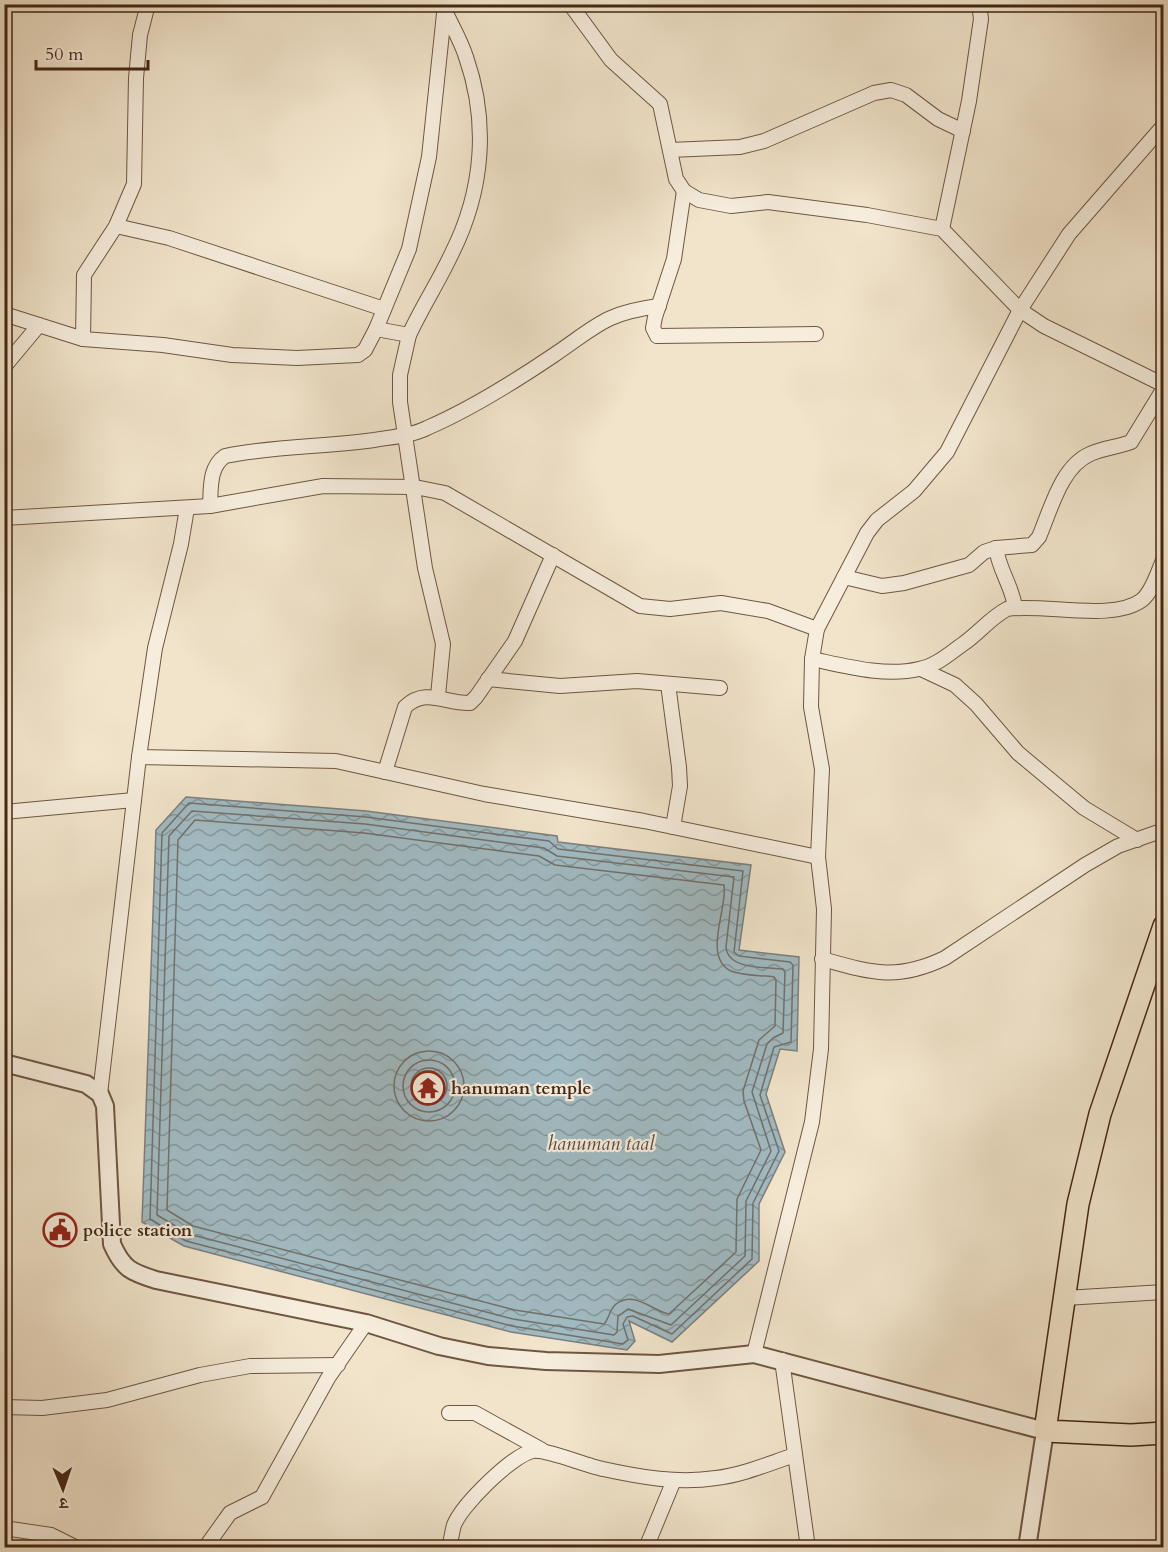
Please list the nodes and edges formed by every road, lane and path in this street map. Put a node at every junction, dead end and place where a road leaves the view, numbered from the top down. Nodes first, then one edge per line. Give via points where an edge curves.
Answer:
1 (148, 4) edge
2 (570, 4) edge
3 (979, 4) edge
4 (444, 7) edge
5 (1163, 126) edge
6 (963, 131) junction
7 (670, 150) junction
8 (684, 191) junction
9 (116, 226) junction
10 (942, 229) junction
11 (659, 306) junction
12 (384, 309) junction
13 (1020, 310) junction
14 (4, 314) edge
15 (39, 325) junction
16 (376, 329) junction
17 (816, 334) dead end
18 (409, 335) junction
19 (83, 339) junction
20 (4, 367) edge
21 (1164, 386) edge
22 (404, 436) junction
23 (415, 487) junction
24 (210, 506) junction
25 (187, 508) junction
26 (4, 518) edge
27 (996, 548) junction
28 (553, 555) junction
29 (1164, 558) edge
30 (844, 577) junction
31 (1015, 608) junction
32 (817, 628) junction
33 (812, 659) junction
34 (921, 669) junction
35 (488, 679) junction
36 (668, 684) junction
37 (720, 688) dead end
38 (438, 696) junction
39 (139, 757) junction
40 (385, 772) junction
41 (134, 800) junction
42 (4, 812) edge
43 (673, 827) junction
44 (1164, 830) edge
45 (1137, 840) junction
46 (818, 858) junction
47 (1164, 926) edge
48 (822, 959) junction
49 (4, 1063) edge
50 (100, 1094) junction
51 (1164, 1292) edge
52 (1065, 1298) junction
53 (366, 1323) junction
54 (754, 1354) junction
55 (782, 1360) junction
56 (338, 1365) junction
57 (4, 1407) edge
58 (449, 1413) dead end
59 (1045, 1431) junction
60 (1164, 1433) edge
61 (542, 1450) junction
62 (795, 1455) junction
63 (674, 1480) junction
64 (4, 1528) edge
65 (77, 1548) edge
66 (205, 1548) edge
67 (449, 1548) edge
68 (646, 1548) edge
69 (808, 1548) edge
70 (1028, 1548) edge

1 - 9 street via 136,78 134,184
2 - 7 street via 611,60 660,104
3 - 6 street via 981,19
4 - 12 street via 429,157 409,249
4 - 18 street via 466,57 482,130 478,178 468,217
5 - 13 street via 1069,234
6 - 7 street via 938,119 906,95 891,90 874,93 764,141 741,147
6 - 10 street
7 - 8 street via 676,179
8 - 10 street via 699,200 731,206 768,202
8 - 11 street via 674,259
9 - 12 street via 169,238
9 - 19 street via 84,275
10 - 13 street
11 - 17 street via 653,328 657,336 666,338
11 - 22 street via 616,314 597,323 554,355 464,410
12 - 16 street
13 - 21 street via 1044,327
13 - 30 street via 947,452 914,490 877,520
14 - 15 street
15 - 19 street
15 - 20 street
16 - 18 street
16 - 19 street via 365,350 358,356 347,357 232,355
18 - 22 street via 400,375
21 - 27 street via 1131,442 1093,452 1069,470 1032,545
22 - 23 street
22 - 24 street via 225,456 217,461 212,473
23 - 24 street via 322,486
23 - 28 street via 445,493
23 - 38 street via 425,568 443,644
24 - 25 street
25 - 26 street
25 - 39 street via 154,648
27 - 30 street via 984,552 969,565 904,583 882,586
27 - 31 street via 998,565 1013,593
28 - 32 street via 640,606 670,609 721,603 768,611
28 - 35 street via 515,641
29 - 31 street via 1149,591 1131,605 1099,611
30 - 32 street
31 - 34 street via 996,615 967,641
32 - 33 street
33 - 34 street via 877,669
33 - 46 street via 811,707 822,769
34 - 45 street via 955,685 1018,753 1084,808
35 - 36 street via 560,686 637,681
35 - 38 street via 470,703
36 - 37 street
36 - 43 street via 680,786
38 - 40 street via 420,697 405,707
39 - 40 street via 336,761
39 - 41 street
40 - 43 street via 484,794
41 - 42 street
41 - 50 street
43 - 46 street
44 - 45 street
45 - 48 street via 1085,865 924,968 901,974 866,971
46 - 48 street via 824,909
47 - 52 main road via 1100,1114 1078,1204
48 - 54 street via 821,1049 812,1122
49 - 50 street via 86,1084
50 - 53 street via 105,1106 112,1244 120,1262 135,1274 156,1281
51 - 52 street
52 - 59 main road
53 - 54 street via 439,1346 488,1356 546,1361 659,1364
53 - 56 street
54 - 55 street
55 - 59 street
55 - 62 street
56 - 57 street via 250,1366 107,1400 42,1408
56 - 66 street via 262,1497 230,1513
58 - 61 street via 475,1413
59 - 60 main road
59 - 70 street
61 - 63 street via 585,1465
61 - 67 street via 520,1457 480,1492 454,1525
62 - 63 street via 719,1478
62 - 69 street
63 - 68 street
64 - 65 street via 51,1535

